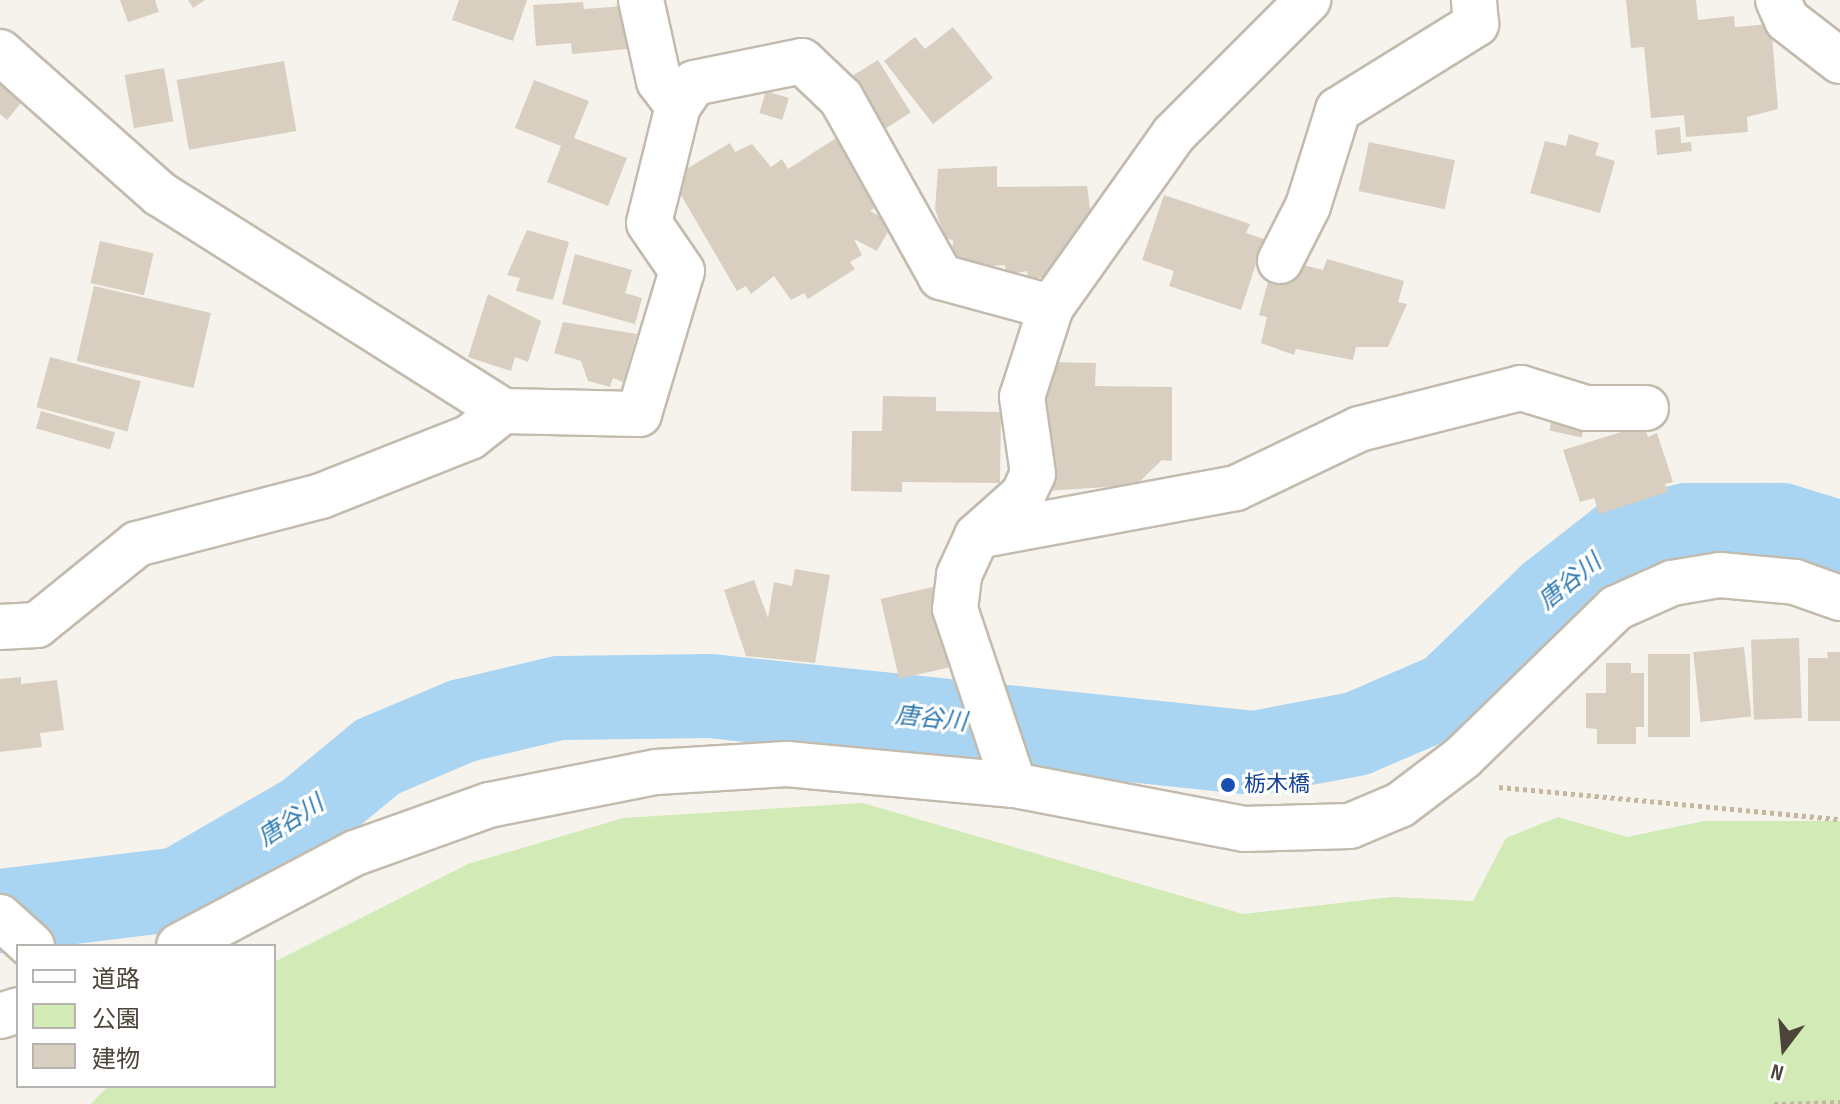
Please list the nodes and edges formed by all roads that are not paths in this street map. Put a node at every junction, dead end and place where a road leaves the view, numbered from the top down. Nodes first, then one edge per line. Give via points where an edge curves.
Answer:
1 (641, 0) edge
2 (1308, 0) edge
3 (1474, 0) edge
4 (1778, 0) edge
5 (0, 52) edge
6 (1840, 61) edge
7 (678, 106) junction
8 (1280, 261) dead end
9 (1051, 307) junction
10 (1646, 408) dead end
11 (503, 411) junction
12 (977, 536) junction
13 (1840, 598) edge
14 (0, 627) edge
15 (1014, 785) junction
16 (0, 917) edge
17 (30, 944) edge
18 (183, 944) edge

1 - 7 street via 659,81
2 - 9 street via 1174,134
3 - 8 street via 1476,24 1338,110 1308,206
4 - 6 street via 1787,20
5 - 11 street via 160,194
7 - 9 street via 694,83 802,61 841,98 941,277
7 - 11 street via 649,223 682,271 639,414
9 - 12 street via 1022,397 1033,474 1023,495
10 - 12 street via 1586,408 1521,388 1359,429 1236,488
11 - 14 street via 470,437 321,496 137,544 37,625
12 - 15 street via 959,575 955,609
13 - 15 street via 1765,579 1720,575 1672,583 1616,608 1435,778 1400,805 1350,826 1244,829
15 - 18 street via 787,764 656,772 489,805 355,853
16 - 17 street

